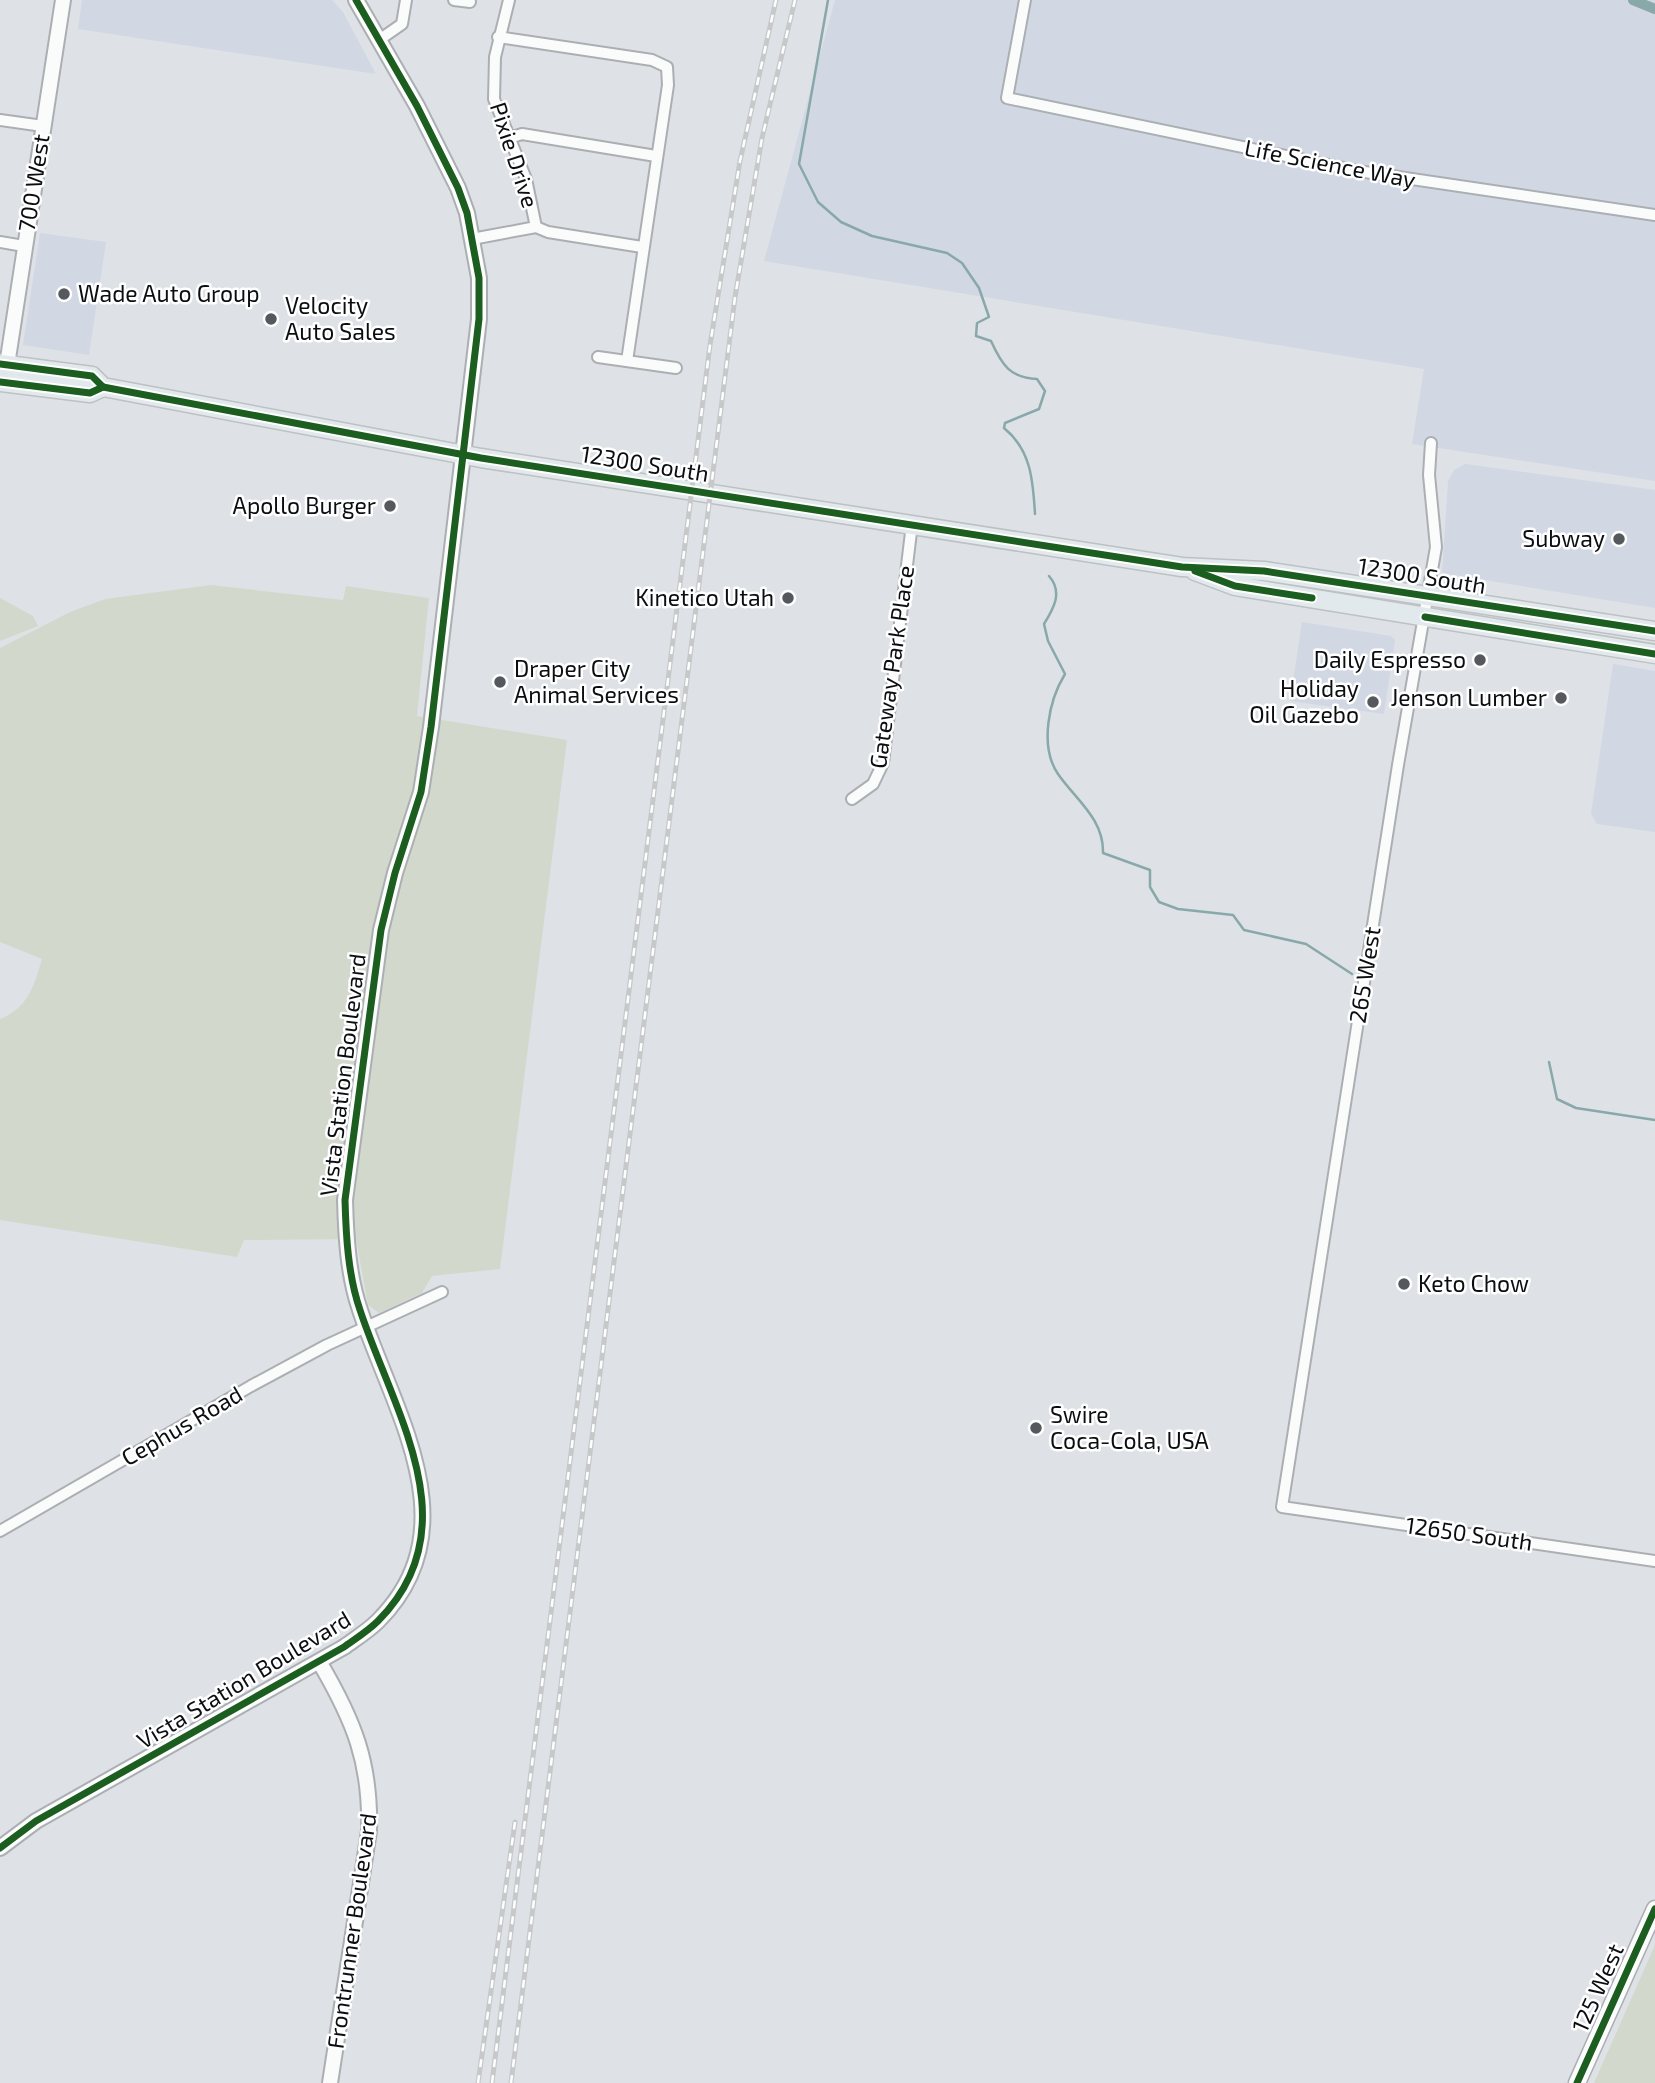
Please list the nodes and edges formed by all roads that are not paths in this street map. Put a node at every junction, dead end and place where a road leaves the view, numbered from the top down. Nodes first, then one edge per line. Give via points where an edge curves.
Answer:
1 (63, 0) edge
2 (356, 0) edge
3 (406, 0) edge
4 (454, 0) edge
5 (509, 0) edge
6 (1025, 0) edge
7 (470, 2) dead end
8 (498, 37) junction
9 (379, 40) junction
10 (0, 120) edge
11 (43, 126) junction
12 (509, 138) junction
13 (656, 156) junction
14 (1655, 215) edge
15 (536, 227) junction
16 (472, 239) junction
17 (0, 242) edge
18 (24, 246) junction
19 (642, 247) junction
20 (6, 327) edge
21 (598, 356) dead end
22 (626, 361) junction
23 (676, 368) dead end
24 (2, 370) edge
25 (1431, 443) dead end
26 (461, 455) junction
27 (912, 524) junction
28 (1182, 567) junction
29 (1428, 597) junction
30 (1425, 617) junction
31 (1655, 631) edge
32 (1655, 654) edge
33 (852, 799) dead end
34 (442, 1292) dead end
35 (367, 1329) junction
36 (1282, 1507) joint
37 (0, 1531) edge
38 (1655, 1561) edge
39 (320, 1663) junction
40 (0, 1848) edge
41 (1655, 1909) edge
42 (330, 2083) edge
43 (1577, 2083) edge

1 - 11 street, 700 West
2 - 9 street, Vista Station Boulevard
3 - 9 street via 402,24
4 - 7 street
5 - 8 street, Pixie Drive
6 - 14 street, Life Science Way via 1007,98 1358,171
8 - 12 street, Pixie Drive via 494,99
8 - 13 street via 652,60 667,67
9 - 16 street, Vista Station Boulevard via 458,188
10 - 11 street
11 - 18 street, 700 West
12 - 13 street via 522,134
12 - 15 street, Pixie Drive via 526,179
13 - 19 street
15 - 16 street
15 - 19 street
16 - 26 street, Vista Station Boulevard via 479,278 479,319
17 - 18 street
18 - 20 street, 700 West
19 - 22 street
20 - 24 street, 700 West
21 - 22 street
22 - 23 street
24 - 26 main road, 12300 South via 92,376 103,387
25 - 29 street, 265 West via 1429,475 1436,547
26 - 27 main road, 12300 South
26 - 35 street, Vista Station Boulevard via 421,792 380,930 345,1200 346,1241
27 - 28 main road, 12300 South
27 - 33 street, Gateway Park Place via 883,763 873,784
28 - 29 main road, 12300 South via 1264,571
28 - 30 main road, 12300 South via 1235,586
29 - 30 street, 265 West
29 - 31 main road, 12300 South
30 - 32 main road, 12300 South
30 - 36 street, 265 West
34 - 35 street, Cephus Road
35 - 37 street, Cephus Road via 251,1386
35 - 39 street, Vista Station Boulevard via 414,1454 421,1491 420,1540 415,1565 397,1599 376,1623
36 - 38 street, 12650 South
39 - 40 street, Vista Station Boulevard via 36,1821
39 - 42 street, Frontrunner Boulevard via 354,1728 366,1762 370,1799
41 - 43 main road, 125 West

